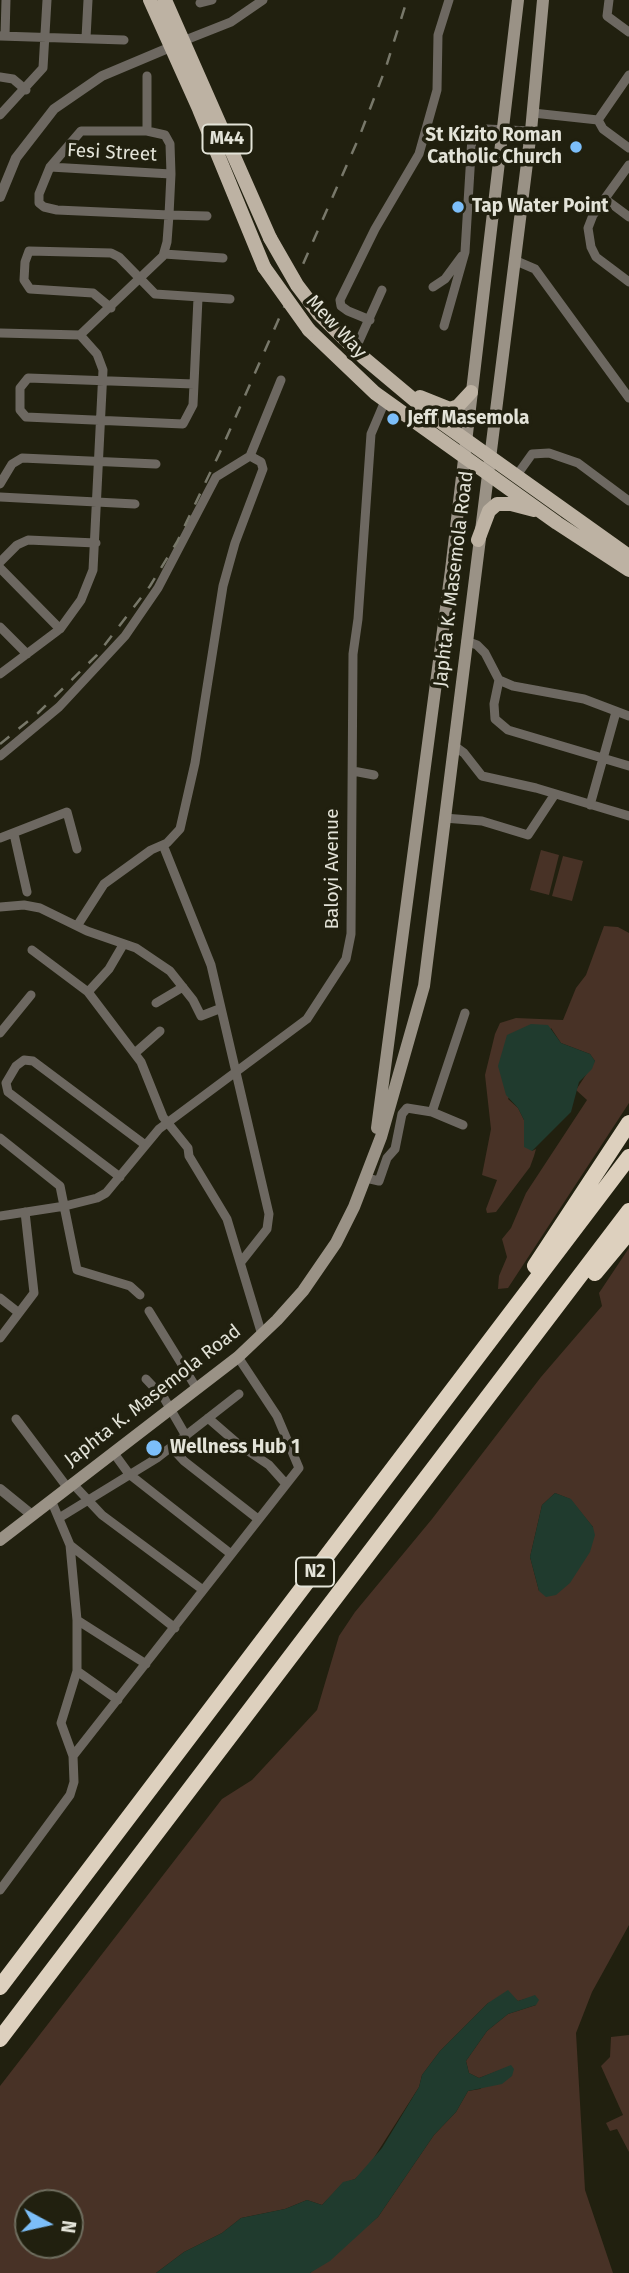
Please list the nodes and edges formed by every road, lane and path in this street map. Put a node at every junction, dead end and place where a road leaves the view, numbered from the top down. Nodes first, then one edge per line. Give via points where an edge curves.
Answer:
1 (6, 0) edge
2 (47, 0) edge
3 (88, 0) edge
4 (150, 0) edge
5 (165, 0) edge
6 (212, 0) edge
7 (244, 0) edge
8 (263, 0) edge
9 (449, 0) edge
10 (518, 0) edge
11 (542, 0) edge
12 (609, 0) edge
13 (200, 3) dead end
14 (250, 11) junction
15 (629, 32) edge
16 (2, 36) edge
17 (45, 37) junction
18 (86, 38) junction
19 (124, 40) dead end
20 (177, 44) junction
21 (513, 57) junction
22 (538, 60) junction
23 (147, 76) dead end
24 (0, 77) edge
25 (628, 79) edge
26 (26, 90) junction
27 (533, 113) junction
28 (0, 115) edge
29 (598, 120) junction
30 (148, 131) junction
31 (503, 131) junction
32 (531, 131) junction
33 (629, 148) edge
34 (629, 165) edge
35 (50, 167) junction
36 (171, 174) junction
37 (0, 198) edge
38 (605, 200) junction
39 (169, 215) junction
40 (207, 216) dead end
41 (629, 217) edge
42 (465, 252) junction
43 (164, 254) junction
44 (223, 258) dead end
45 (514, 260) junction
46 (141, 281) junction
47 (629, 282) edge
48 (433, 287) dead end
49 (382, 290) dead end
50 (198, 298) junction
51 (230, 299) dead end
52 (111, 308) junction
53 (370, 320) junction
54 (444, 326) dead end
55 (0, 333) edge
56 (80, 335) junction
57 (355, 350) junction
58 (103, 380) junction
59 (281, 380) dead end
60 (392, 382) junction
61 (194, 384) junction
62 (471, 392) junction
63 (629, 398) edge
64 (385, 401) junction
65 (101, 421) junction
66 (466, 439) junction
67 (489, 454) junction
68 (250, 456) junction
69 (463, 457) junction
70 (99, 461) junction
71 (156, 464) dead end
72 (487, 473) junction
73 (517, 475) junction
74 (0, 484) edge
75 (0, 498) edge
76 (629, 501) edge
77 (98, 502) junction
78 (135, 504) dead end
79 (542, 512) junction
80 (478, 540) junction
81 (96, 543) junction
82 (629, 556) edge
83 (0, 562) edge
84 (0, 568) edge
85 (629, 570) edge
86 (0, 626) edge
87 (60, 629) junction
88 (466, 641) junction
89 (27, 654) junction
90 (0, 674) edge
91 (499, 680) junction
92 (616, 712) junction
93 (629, 716) edge
94 (453, 746) junction
95 (0, 756) edge
96 (602, 756) junction
97 (629, 766) edge
98 (353, 771) junction
99 (374, 775) dead end
100 (555, 794) junction
101 (590, 805) junction
102 (629, 816) edge
103 (444, 818) junction
104 (14, 834) junction
105 (0, 838) edge
106 (163, 845) junction
107 (77, 849) dead end
108 (27, 892) dead end
109 (0, 907) edge
110 (77, 926) junction
111 (123, 945) junction
112 (32, 950) dead end
113 (184, 987) junction
114 (88, 992) junction
115 (31, 995) dead end
116 (156, 1003) dead end
117 (219, 1009) junction
118 (465, 1013) dead end
119 (160, 1031) dead end
120 (0, 1033) edge
121 (135, 1053) junction
122 (238, 1073) junction
123 (432, 1112) junction
124 (168, 1123) junction
125 (629, 1123) edge
126 (463, 1125) dead end
127 (0, 1138) edge
128 (144, 1144) junction
129 (373, 1157) junction
130 (629, 1157) edge
131 (120, 1177) junction
132 (366, 1178) junction
133 (65, 1206) junction
134 (629, 1211) edge
135 (24, 1212) junction
136 (0, 1216) edge
137 (629, 1232) edge
138 (241, 1262) junction
139 (140, 1295) dead end
140 (0, 1298) edge
141 (149, 1311) dead end
142 (19, 1313) junction
143 (510, 1314) junction
144 (262, 1335) junction
145 (0, 1338) edge
146 (238, 1357) junction
147 (508, 1371) junction
148 (146, 1379) dead end
149 (197, 1389) junction
150 (239, 1394) dead end
151 (170, 1409) junction
152 (208, 1418) junction
153 (16, 1419) dead end
154 (186, 1436) junction
155 (171, 1447) junction
156 (113, 1452) junction
157 (129, 1474) junction
158 (286, 1484) junction
159 (69, 1485) junction
160 (0, 1489) edge
161 (51, 1500) junction
162 (89, 1501) junction
163 (32, 1515) junction
164 (59, 1518) junction
165 (258, 1520) junction
166 (0, 1540) edge
167 (70, 1545) junction
168 (231, 1554) junction
169 (203, 1590) junction
170 (77, 1620) junction
171 (175, 1628) junction
172 (146, 1664) junction
173 (77, 1671) junction
174 (118, 1700) junction
175 (74, 1756) junction
176 (0, 1890) edge
177 (0, 1987) edge
178 (0, 2039) edge

1 - 16 street
2 - 17 street
3 - 18 street
4 - 20 main road, Mew Way / M44
5 - 20 main road, Mew Way / M44
6 - 13 street
7 - 14 street
8 - 14 street
9 - 53 street via 438,35 437,90 419,154 340,300 348,312
10 - 21 main road, Japhta K. Masemola Road
11 - 22 main road, Japhta K. Masemola Road
12 - 15 street via 607,16
14 - 20 street
16 - 17 street
17 - 18 street
17 - 26 street via 43,68
18 - 19 street
20 - 37 street via 102,76 54,109 16,158
20 - 57 main road, Mew Way / M44, bridge via 292,278
20 - 64 main road, Mew Way / M44, bridge via 264,267 309,330
21 - 22 main road
21 - 31 main road, Japhta K. Masemola Road
22 - 27 main road, Japhta K. Masemola Road
23 - 30 street
24 - 26 street via 13,79
25 - 29 street
26 - 28 street
27 - 29 street
27 - 32 main road, Japhta K. Masemola Road
29 - 33 street
30 - 35 street via 84,130
30 - 36 street via 169,140
31 - 32 street
31 - 42 street via 479,130 472,138
31 - 62 main road, Japhta K. Masemola Road
32 - 45 main road, Japhta K. Masemola Road
34 - 38 street
35 - 36 street, Fesi Street
35 - 39 street via 39,194 44,207
36 - 39 street
38 - 41 street
38 - 47 street via 588,225 590,247 599,260
39 - 40 street
39 - 43 street
42 - 48 street
42 - 54 street
43 - 44 street
43 - 46 street
45 - 63 street via 535,269
45 - 67 main road, Japhta K. Masemola Road
46 - 50 street via 159,295
46 - 52 street
46 - 52 street via 111,253 29,251 24,280 30,289 93,293
49 - 53 street
50 - 51 street
50 - 61 street
52 - 56 street
53 - 57 street
55 - 56 street
56 - 58 street via 97,354
57 - 60 main road, Mew Way / M44
58 - 61 street
58 - 65 street
58 - 65 street via 28,378 22,382 19,401 26,417
59 - 68 street
60 - 62 main road via 446,408 458,406
60 - 66 main road, Mew Way / M44
61 - 65 street via 191,411 183,424
62 - 66 main road, Japhta K. Masemola Road
64 - 69 main road, Mew Way / M44
64 - 98 street, Baloyi Avenue via 371,434 353,654
65 - 70 street
66 - 67 main road, Mew Way / M44
66 - 69 main road, Japhta K. Masemola Road
67 - 72 main road, Japhta K. Masemola Road
67 - 73 main road, Mew Way / M44
68 - 95 street via 216,477 158,588 125,636 59,707
68 - 106 street via 261,462 263,469 234,542 223,586 180,829
69 - 72 main road, Mew Way / M44
69 - 129 main road, Japhta K. Masemola Road
70 - 71 street
70 - 74 street via 20,458
70 - 77 street
72 - 79 main road, Mew Way / M44
72 - 80 main road, Japhta K. Masemola Road
73 - 76 street via 532,454 549,453 578,463
73 - 82 main road, Mew Way / M44
75 - 77 street
77 - 78 street
77 - 81 street
79 - 80 main road via 500,503 489,511
79 - 85 main road, Mew Way / M44
80 - 88 main road, Japhta K. Masemola Road
81 - 83 street via 28,540
81 - 87 street via 91,579
84 - 87 street
86 - 89 street
87 - 89 street
88 - 91 street via 485,653
88 - 94 main road, Japhta K. Masemola Road
89 - 90 street
91 - 92 street via 584,699
91 - 96 street via 495,719 504,727
92 - 93 street
92 - 96 street
94 - 100 street via 482,776
94 - 103 main road, Japhta K. Masemola Road
96 - 97 street
96 - 101 street
98 - 99 street
98 - 122 street, Baloyi Avenue via 351,934 346,959 307,1018
100 - 101 street
100 - 103 street via 528,835 482,821
101 - 102 street
103 - 129 main road, Japhta K. Masemola Road via 421,1000
104 - 105 street
104 - 107 street via 67,812
104 - 108 street
106 - 110 street via 104,884
106 - 117 street via 205,945
109 - 110 street via 30,906
110 - 111 street
111 - 113 street via 150,955
111 - 114 street
112 - 114 street
113 - 116 street
113 - 117 street via 202,1016
114 - 121 street
115 - 120 street
117 - 122 street
118 - 123 street
119 - 121 street
121 - 124 street
122 - 124 street, Baloyi Avenue
122 - 138 street via 269,1214 267,1229
123 - 126 street
123 - 132 street via 413,1107 405,1110 396,1149 387,1158 379,1181
124 - 128 street, Baloyi Avenue
124 - 138 street via 188,1148 228,1219
125 - 143 highway via 534,1266
127 - 133 street via 58,1183
128 - 131 street, Baloyi Avenue
128 - 131 street via 33,1062 24,1060 16,1066 6,1083 8,1092
129 - 132 main road, Japhta K. Masemola Road
130 - 143 highway, N2
131 - 133 street, Baloyi Avenue via 100,1197
132 - 144 main road, Japhta K. Masemola Road via 328,1257
133 - 135 street, Baloyi Avenue
133 - 139 street via 79,1272 96,1273 130,1286
134 - 147 highway, N2
135 - 136 street, Baloyi Avenue
135 - 142 street via 35,1286
137 - 147 highway via 536,1345
138 - 144 street
140 - 142 street
141 - 149 street
142 - 145 street
143 - 177 highway, N2
144 - 146 main road, Japhta K. Masemola Road
146 - 149 main road, Japhta K. Masemola Road
146 - 158 street via 277,1416 299,1463
147 - 178 highway, N2
148 - 151 street
149 - 151 main road, Japhta K. Masemola Road
150 - 152 street
151 - 154 street
151 - 156 main road, Japhta K. Masemola Road
152 - 154 street
152 - 158 street via 269,1465
153 - 159 street
154 - 155 street
155 - 157 street
155 - 165 street
156 - 157 street
156 - 159 main road, Japhta K. Masemola Road
157 - 162 street
157 - 168 street
158 - 165 street
159 - 161 main road, Japhta K. Masemola Road
159 - 162 street
160 - 163 street
161 - 163 main road, Japhta K. Masemola Road
161 - 164 street
162 - 164 street
162 - 169 street
163 - 166 main road, Japhta K. Masemola Road
164 - 167 street
165 - 168 street
167 - 170 street
167 - 171 street
168 - 169 street
169 - 171 street
170 - 172 street
170 - 173 street
171 - 172 street
172 - 174 street
173 - 174 street
173 - 175 street via 61,1723
174 - 175 street
175 - 176 street via 70,1795

